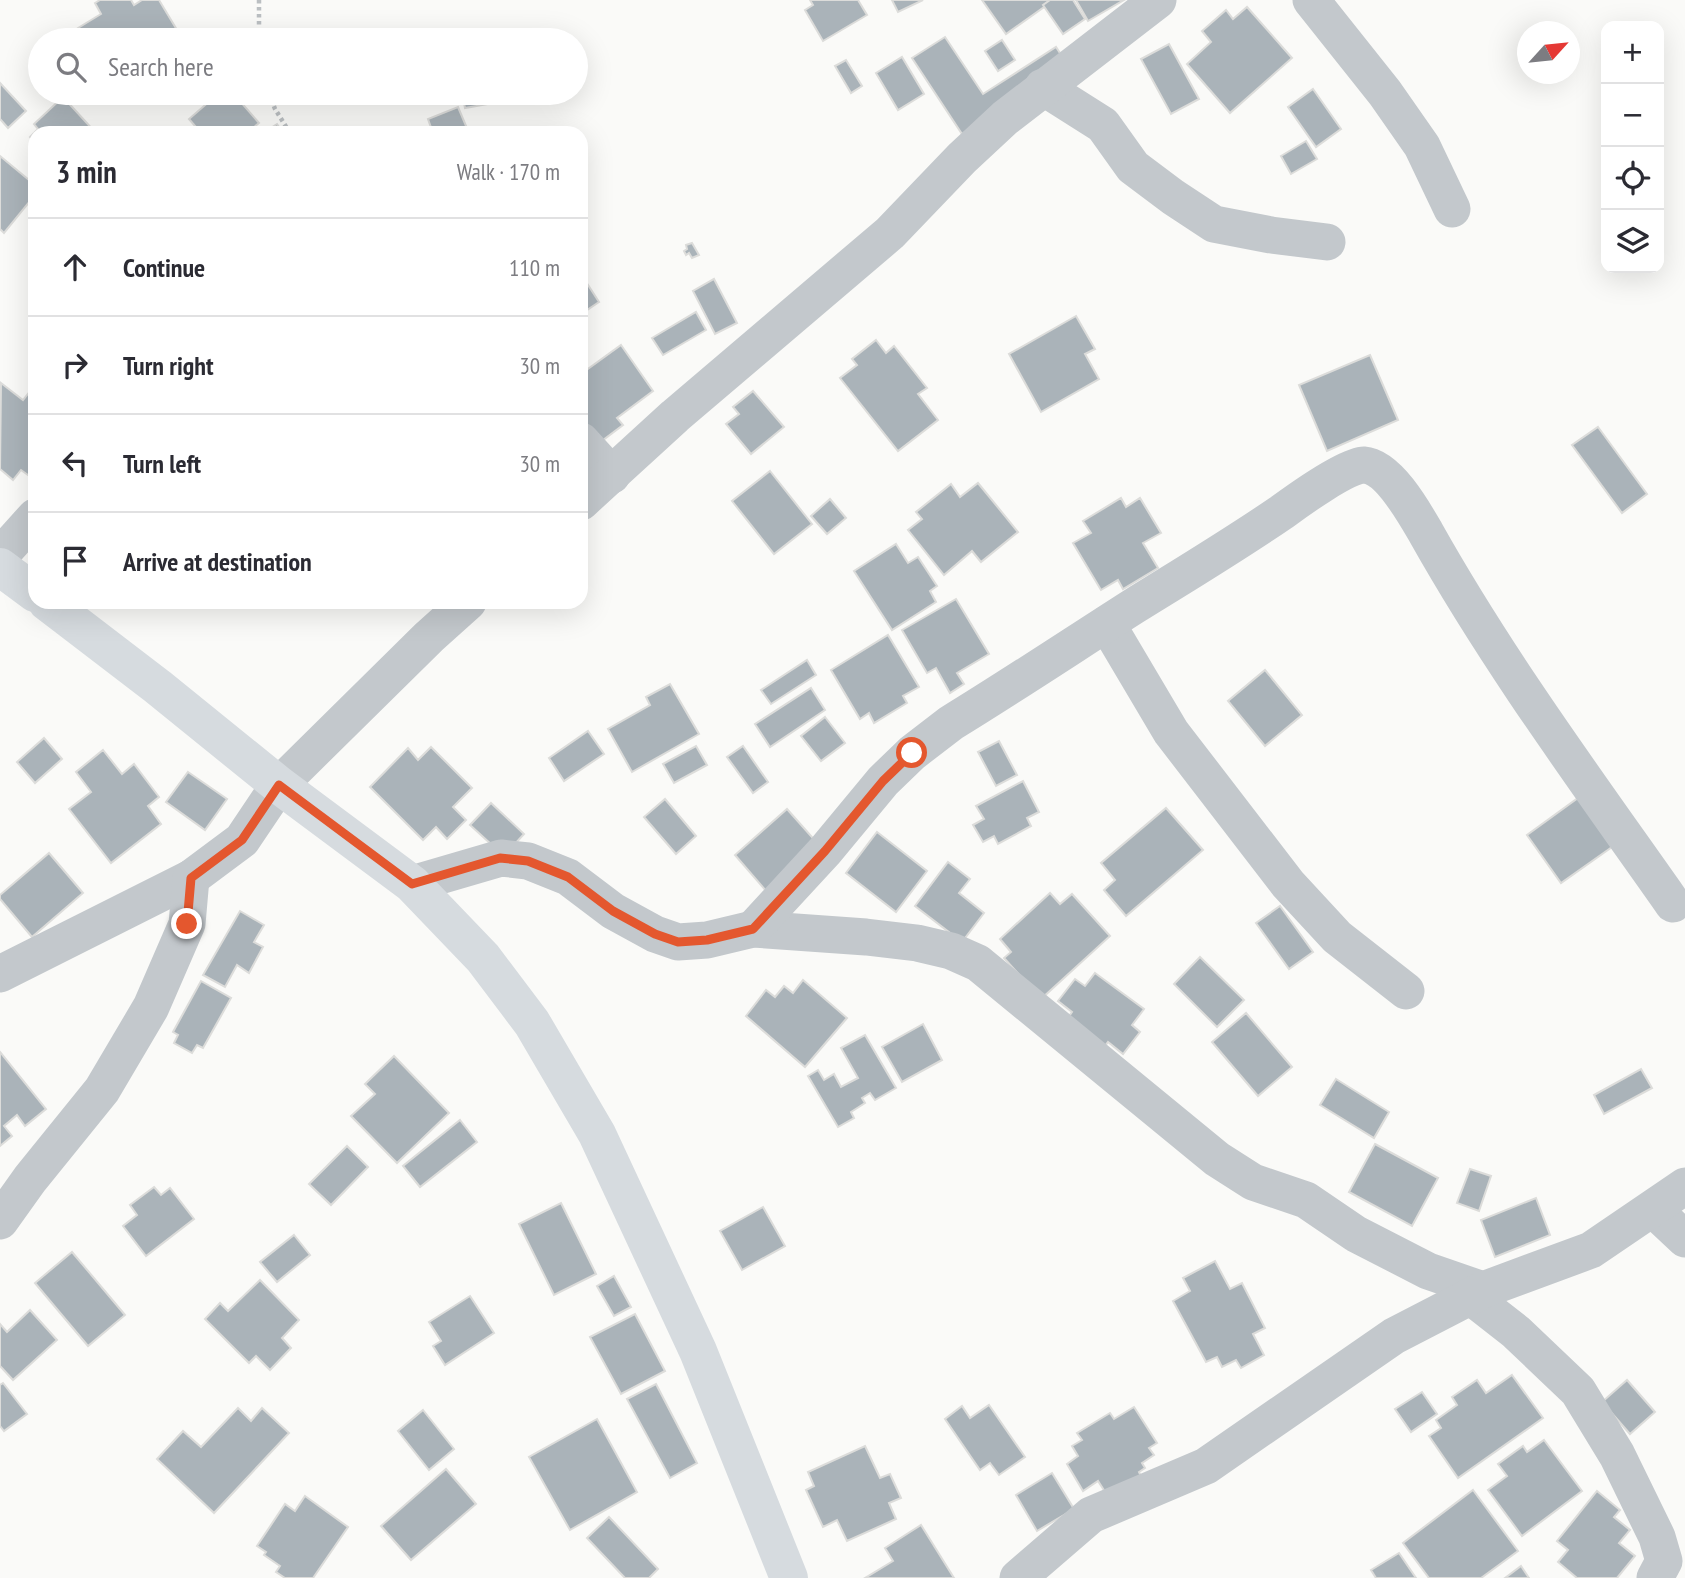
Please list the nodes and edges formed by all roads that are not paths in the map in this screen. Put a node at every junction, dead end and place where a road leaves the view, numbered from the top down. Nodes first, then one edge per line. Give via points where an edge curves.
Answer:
1 (1158, 0) edge
2 (1311, 0) edge
3 (1043, 87) junction
4 (1452, 209) dead end
5 (1327, 242) dead end
6 (588, 449) edge
7 (612, 475) junction
8 (588, 496) edge
9 (28, 525) edge
10 (0, 556) edge
11 (0, 566) edge
12 (28, 588) edge
13 (56, 609) edge
14 (460, 609) edge
15 (1107, 624) junction
16 (279, 785) junction
17 (191, 878) junction
18 (412, 884) junction
19 (1673, 904) dead end
20 (753, 929) junction
21 (0, 974) edge
22 (1406, 991) dead end
23 (1685, 1186) edge
24 (1654, 1209) junction
25 (0, 1221) edge
26 (1685, 1239) edge
27 (1476, 1293) junction
28 (789, 1578) edge
29 (1018, 1578) edge
30 (1655, 1578) edge

1 - 3 street
2 - 4 street via 1422,146
3 - 5 street via 1103,125 1133,167 1214,223
3 - 7 street via 961,158 890,233
6 - 7 street
7 - 8 street
9 - 10 street
11 - 12 street
13 - 16 street
14 - 16 street
15 - 19 street via 1341,473 1362,464 1373,467 1410,505 1512,674
15 - 20 street via 951,723 912,753
15 - 22 street via 1171,732 1288,884 1337,937
16 - 17 street via 242,840
16 - 18 street
17 - 21 street
17 - 25 street via 187,924 151,1007 102,1090
18 - 20 street via 500,858 528,861 568,877 613,911 678,942
18 - 28 street via 483,958 532,1023 597,1134 698,1351
20 - 27 street via 917,943 978,963 1253,1182 1306,1200 1356,1234
23 - 24 street
24 - 26 street
24 - 27 street via 1591,1250
27 - 29 street via 1394,1336 1206,1466 1091,1515
27 - 30 street via 1578,1391 1617,1455 1657,1537 1664,1562

